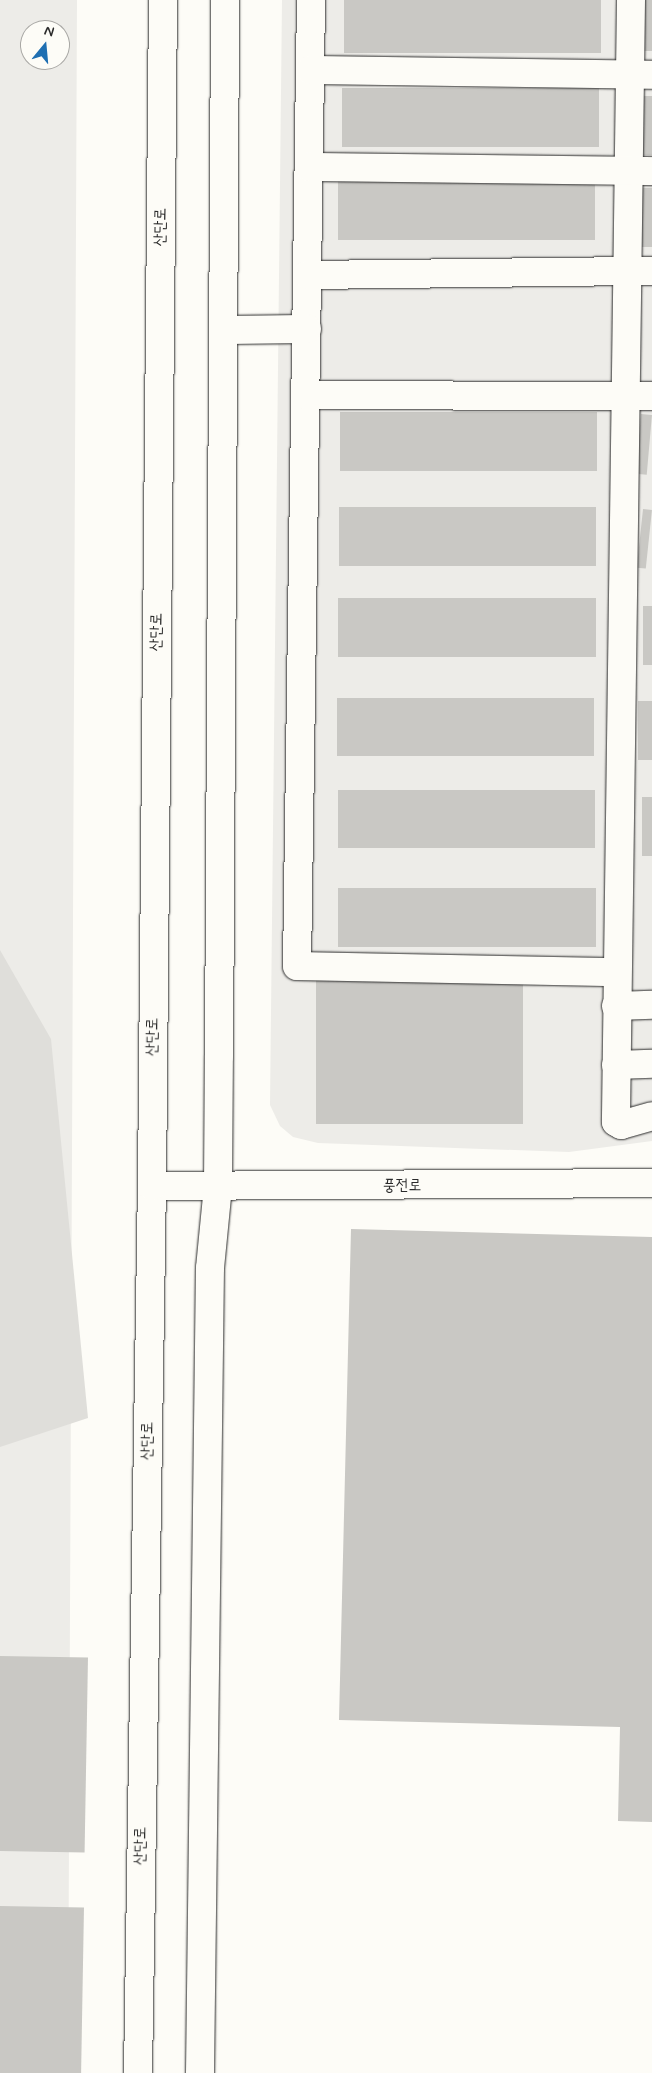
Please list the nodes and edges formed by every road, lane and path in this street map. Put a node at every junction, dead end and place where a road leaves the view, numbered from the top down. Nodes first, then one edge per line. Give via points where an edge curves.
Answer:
1 (163, 0) edge
2 (226, 0) edge
3 (312, 0) edge
4 (631, 0) edge
5 (310, 70) junction
6 (641, 75) edge
7 (309, 167) junction
8 (640, 170) edge
9 (639, 271) edge
10 (308, 274) junction
11 (306, 329) junction
12 (224, 330) junction
13 (306, 395) junction
14 (625, 396) junction
15 (652, 396) edge
16 (617, 972) junction
17 (652, 1005) edge
18 (616, 1006) junction
19 (652, 1064) edge
20 (616, 1065) junction
21 (652, 1116) edge
22 (652, 1183) edge
23 (152, 1186) junction
24 (218, 1186) junction
25 (138, 2073) edge
26 (200, 2073) edge

1 - 23 street, 산단로
2 - 12 street
3 - 5 street
4 - 6 street
5 - 6 street
5 - 7 street
6 - 8 street
7 - 8 street
7 - 10 street
8 - 9 street
9 - 10 street
9 - 14 street
10 - 11 street
11 - 12 street
11 - 13 street
12 - 24 street
13 - 14 street
13 - 16 street via 297,966
14 - 15 street
14 - 16 street
16 - 18 street
17 - 18 street
18 - 20 street
19 - 20 street
20 - 21 street via 616,1122 621,1125
22 - 24 street, 풍전로
23 - 24 street, 풍전로
23 - 25 street, 산단로
24 - 26 street via 210,1268

